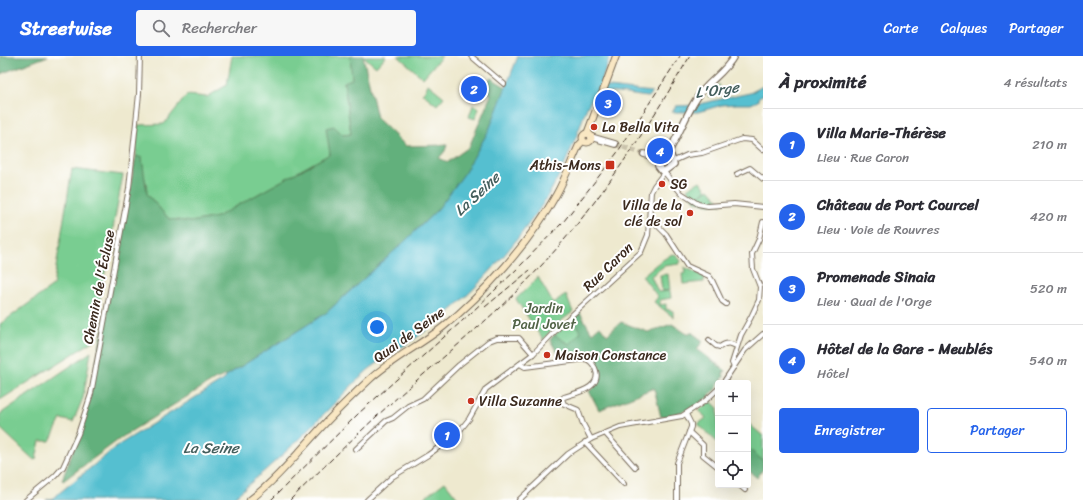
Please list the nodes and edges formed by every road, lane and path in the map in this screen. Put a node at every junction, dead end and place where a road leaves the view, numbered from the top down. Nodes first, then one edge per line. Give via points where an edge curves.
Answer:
1 (140, 56) edge
2 (471, 56) edge
3 (616, 56) edge
4 (734, 56) edge
5 (504, 84) dead end
6 (589, 135) junction
7 (615, 144) tunnel mouth
8 (763, 150) edge
9 (644, 154) tunnel mouth
10 (664, 159) junction
11 (665, 172) junction
12 (737, 174) dead end
13 (763, 179) edge
14 (763, 207) edge
15 (650, 218) junction
16 (763, 222) edge
17 (763, 280) edge
18 (759, 284) junction
19 (726, 304) dead end
20 (763, 334) edge
21 (709, 340) dead end
22 (736, 346) junction
23 (533, 354) junction
24 (520, 364) junction
25 (734, 367) junction
26 (725, 380) edge
27 (715, 392) edge
28 (686, 414) junction
29 (689, 432) junction
30 (605, 433) junction
31 (591, 439) junction
32 (585, 442) junction
33 (356, 449) dead end
34 (715, 465) edge
35 (636, 467) dead end
36 (624, 484) dead end
37 (743, 488) edge
38 (745, 490) dead end
39 (26, 500) edge
40 (250, 500) edge
41 (366, 500) edge
42 (519, 500) edge
43 (677, 500) edge

1 - 39 street, Chemin de l'Écluse via 139,94 129,188 91,394 78,434 63,467
2 - 5 street
3 - 6 main road, Quai de Seine
4 - 10 street via 699,95
6 - 7 street
6 - 40 main road, Quai de Seine via 582,137 584,142 572,169 533,231 491,281 443,327 374,375 318,430 269,484
8 - 10 street via 752,140 742,139 702,153
9 - 10 street
10 - 11 street via 661,170
10 - 11 street via 674,165
11 - 14 street via 678,189 701,205 734,204
11 - 15 street, Rue Caron via 651,192
12 - 13 street via 750,168
15 - 19 street via 666,234 687,266 712,280
15 - 23 street, Rue Caron via 648,235 641,252
16 - 18 street via 752,254 753,269
17 - 18 street
18 - 22 street via 757,305
20 - 25 street via 745,350
21 - 22 street via 720,347 730,343
22 - 25 street via 732,363
23 - 24 street, Rue Caron
23 - 33 street via 519,338 492,339 459,365 423,399 386,421
24 - 31 street via 524,367 586,359 592,362 596,373 594,383 562,399 564,404 578,410
24 - 41 street, Rue Caron via 486,389 457,434 392,477
25 - 26 street
27 - 28 street
28 - 29 street via 692,424
28 - 30 street via 670,419 632,424
29 - 34 street via 703,445 703,455
29 - 43 street via 677,462
30 - 31 street
30 - 35 street
31 - 32 street
32 - 36 street
32 - 42 street via 568,454
37 - 38 street

